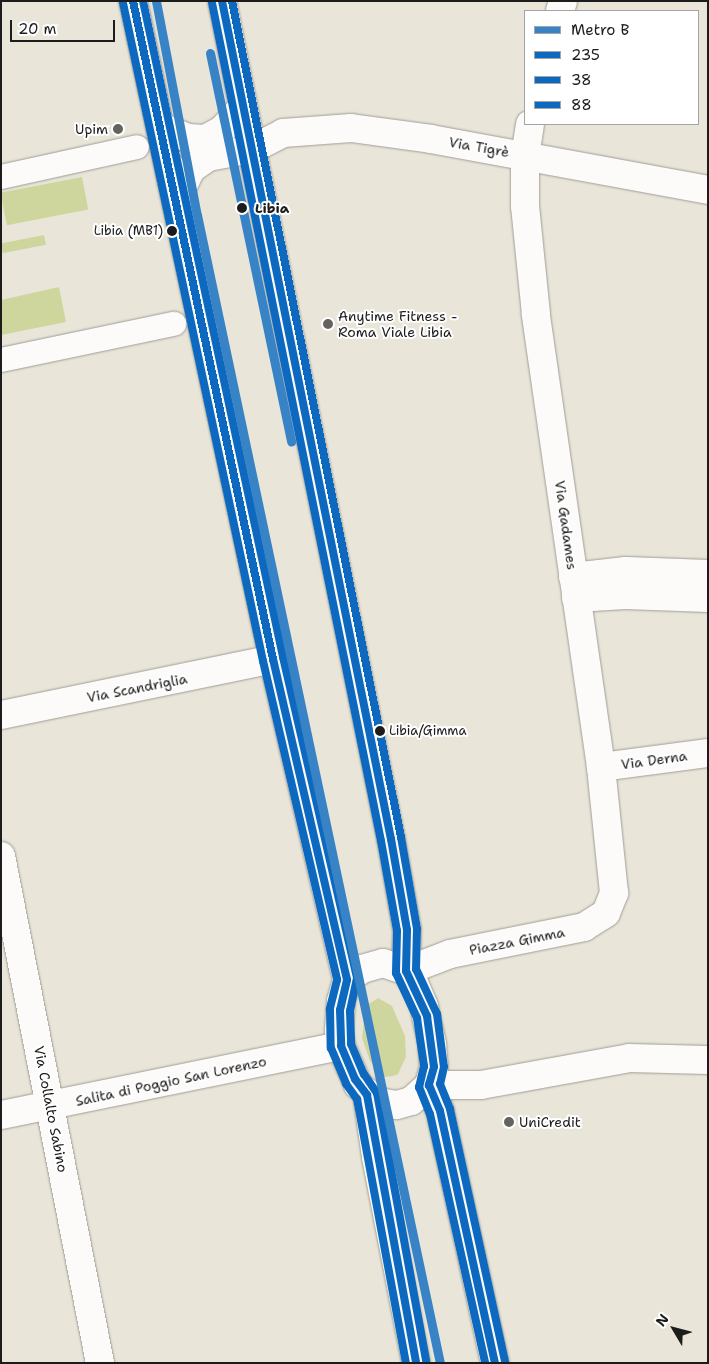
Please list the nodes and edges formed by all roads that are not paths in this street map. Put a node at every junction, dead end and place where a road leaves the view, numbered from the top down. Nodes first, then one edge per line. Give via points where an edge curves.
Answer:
1 (133, 1) edge
2 (222, 1) edge
3 (243, 107) junction
4 (530, 125) edge
5 (161, 127) junction
6 (137, 147) dead end
7 (252, 149) junction
8 (525, 156) junction
9 (1, 177) edge
10 (708, 190) edge
11 (177, 198) junction
12 (174, 324) dead end
13 (1, 360) edge
14 (708, 574) edge
15 (626, 583) junction
16 (575, 587) junction
17 (708, 598) edge
18 (273, 659) junction
19 (1, 715) edge
20 (708, 752) edge
21 (601, 767) junction
22 (1, 856) edge
23 (614, 893) joint
24 (406, 971) junction
25 (347, 980) junction
26 (341, 1046) junction
27 (708, 1060) edge
28 (429, 1085) junction
29 (367, 1095) junction
30 (50, 1105) junction
31 (1, 1115) edge
32 (100, 1363) edge
33 (416, 1363) edge
34 (495, 1363) edge

1 - 5 street
2 - 3 street
3 - 5 street via 222,130 205,139 188,138
3 - 7 street
4 - 8 street, Via Gadames
5 - 11 street
6 - 9 street
7 - 8 street, Via Tigrè via 284,133 350,128
7 - 11 street, Via Tigrè via 208,157 199,162 183,183
7 - 24 street via 391,839 407,930
8 - 10 street, Via Tigrè
8 - 16 street, Via Gadames via 525,206 536,314
11 - 18 street
12 - 13 street
14 - 15 street
15 - 16 street
15 - 17 street
16 - 21 street, Via Gadames
18 - 19 street, Via Scandriglia
18 - 25 street
20 - 21 street, Via Derna
21 - 23 street, Via Gadames
22 - 30 street, Via Collalto Sabino
23 - 24 street, Piazza Gimma via 606,913 584,927 450,954
24 - 25 street via 392,965 372,964 353,973
24 - 28 street via 420,996 430,1030 434,1067
25 - 26 street via 340,1010
26 - 29 street via 354,1079
26 - 30 street, Salita di Poggio San Lorenzo
27 - 28 street via 629,1058 481,1085
28 - 29 street via 411,1101 397,1105 379,1102
28 - 34 street via 440,1111
29 - 33 street
30 - 31 street, Salita di Poggio San Lorenzo
30 - 32 street, Via Collalto Sabino

